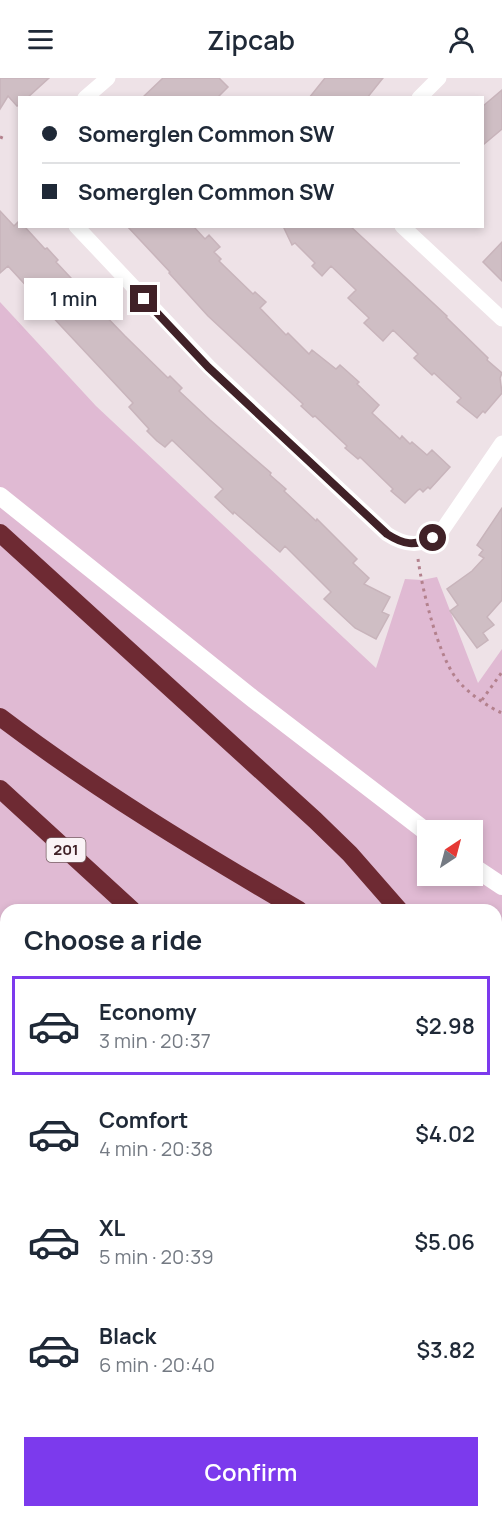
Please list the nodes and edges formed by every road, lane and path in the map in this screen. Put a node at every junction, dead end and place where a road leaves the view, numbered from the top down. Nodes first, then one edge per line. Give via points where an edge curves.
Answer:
1 (108, 78) edge
2 (439, 78) edge
3 (87, 96) edge
4 (421, 96) edge
5 (0, 136) edge
6 (5, 139) dead end
7 (78, 228) edge
8 (404, 228) edge
9 (502, 318) edge
10 (502, 443) edge
11 (0, 496) edge
12 (0, 532) edge
13 (416, 545) junction
14 (502, 672) edge
15 (482, 700) junction
16 (502, 713) edge
17 (0, 717) edge
18 (0, 789) edge
19 (417, 825) edge
20 (483, 873) edge
21 (502, 886) edge
22 (125, 904) edge
23 (289, 904) edge
24 (394, 904) edge

1 - 3 street
2 - 4 street
5 - 6 path
7 - 13 street via 208,367 378,526 398,541
8 - 9 street
10 - 13 street via 441,532
11 - 19 main road
12 - 24 highway via 315,820
13 - 15 path via 421,581 451,670 460,683
14 - 15 path
15 - 16 path
17 - 23 highway via 108,795
18 - 22 highway, 201
20 - 21 main road

